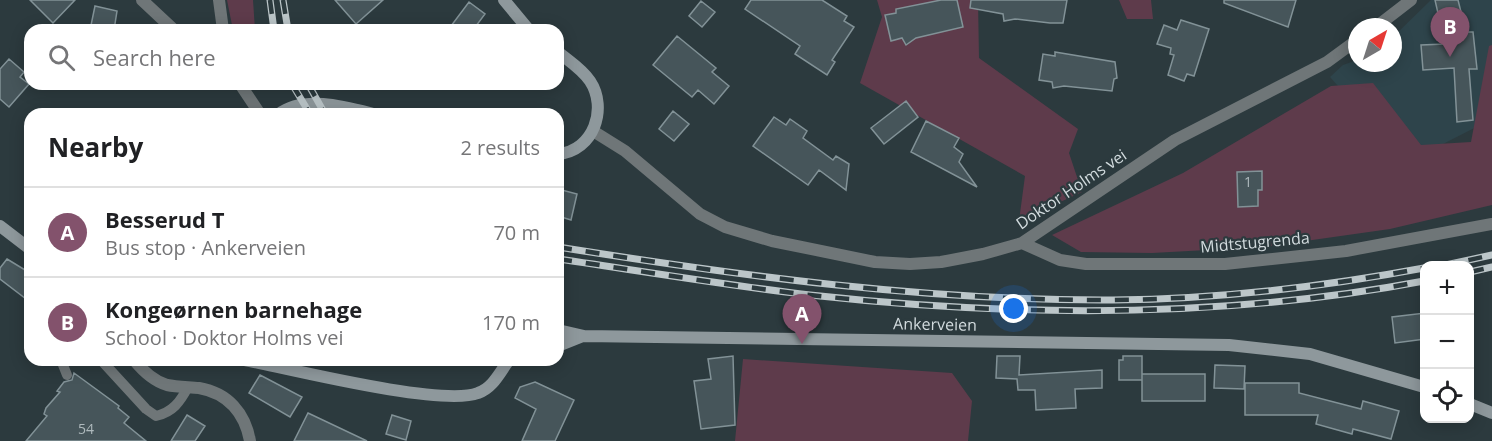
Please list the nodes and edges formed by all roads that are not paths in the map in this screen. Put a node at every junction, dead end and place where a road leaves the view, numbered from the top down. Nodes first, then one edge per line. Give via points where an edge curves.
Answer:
1 (142, 0) edge
2 (219, 0) edge
3 (504, 0) edge
4 (1412, 0) edge
5 (1388, 18) edge
6 (168, 24) edge
7 (222, 24) edge
8 (524, 24) edge
9 (1348, 47) edge
10 (564, 57) edge
11 (244, 90) edge
12 (256, 108) edge
13 (291, 108) edge
14 (331, 108) edge
15 (592, 131) junction
16 (564, 152) edge
17 (1492, 224) edge
18 (0, 226) edge
19 (1022, 243) junction
20 (24, 244) edge
21 (564, 331) edge
22 (584, 336) junction
23 (564, 344) edge
24 (63, 366) edge
25 (107, 366) edge
26 (140, 366) edge
27 (276, 366) edge
28 (502, 366) edge
29 (67, 375) dead end
30 (1420, 386) edge
31 (188, 387) junction
32 (1474, 406) edge
33 (1492, 413) edge
34 (250, 441) edge

1 - 6 street
2 - 7 street
3 - 8 main road
4 - 5 street
9 - 19 street, Doktor Holms vei via 1327,62 1175,140
10 - 15 main road via 585,74 596,92 598,111
11 - 12 street
13 - 14 main road
15 - 16 main road via 576,148
15 - 19 street, Doktor Holms vei via 626,151 700,214 725,227 772,241 875,262 910,264 983,254
17 - 19 street, Midtstugrenda via 1346,251 1225,264 1086,264 1060,260
18 - 20 main road
21 - 22 main road, Ankerveien
22 - 23 main road, Ankerveien
22 - 30 main road, Ankerveien via 1229,345 1328,358
24 - 29 lane
25 - 31 lane via 156,416 168,413
26 - 31 street via 167,385
27 - 28 main road via 453,396 485,390
31 - 34 street via 209,390 228,399 243,417
32 - 33 main road

